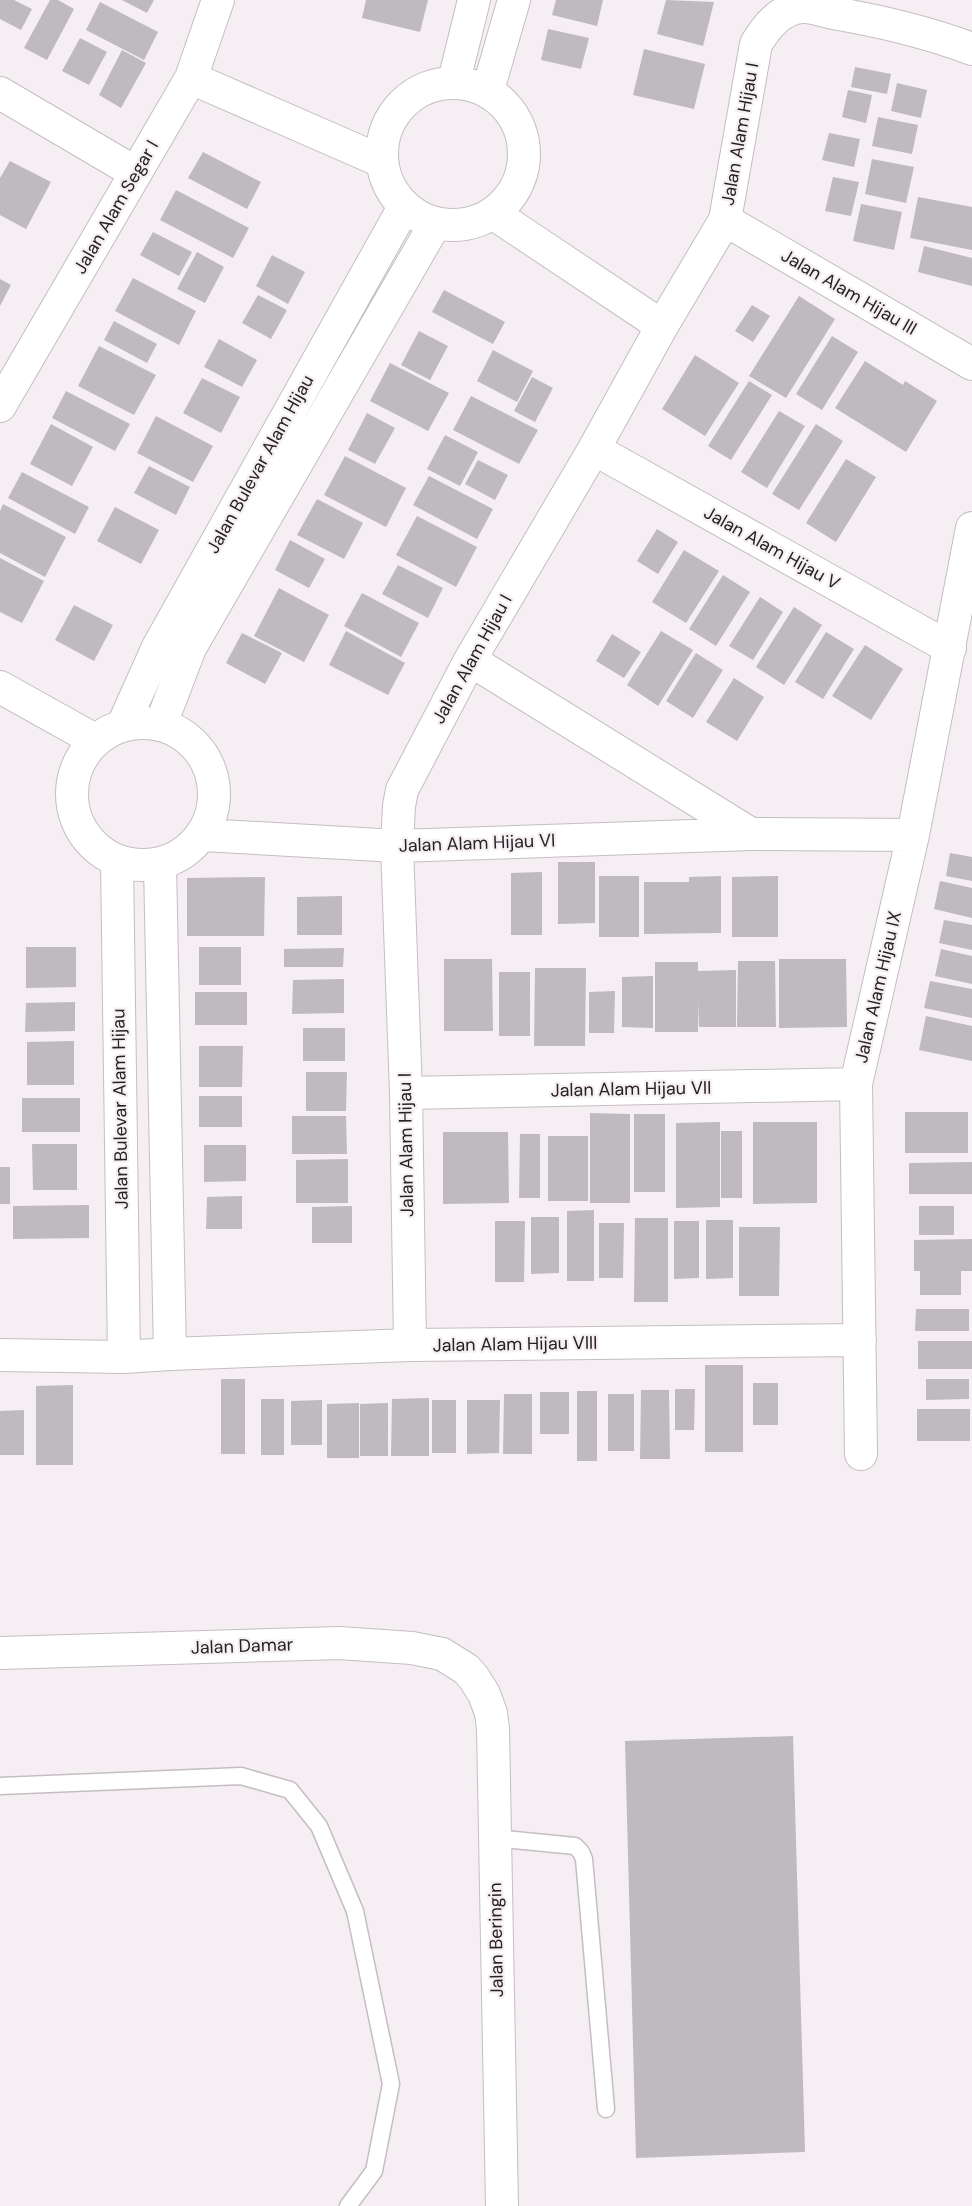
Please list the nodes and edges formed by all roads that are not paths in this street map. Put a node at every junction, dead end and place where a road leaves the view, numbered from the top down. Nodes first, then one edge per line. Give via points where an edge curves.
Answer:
1 (218, 0) edge
2 (474, 0) edge
3 (514, 0) edge
4 (972, 49) edge
5 (191, 78) junction
6 (454, 81) junction
7 (488, 90) junction
8 (0, 93) edge
9 (381, 160) junction
10 (136, 173) junction
11 (404, 207) junction
12 (494, 214) junction
13 (725, 219) junction
14 (435, 224) junction
15 (662, 326) junction
16 (972, 364) edge
17 (3, 393) edge
18 (594, 448) junction
19 (972, 528) edge
20 (950, 648) junction
21 (470, 660) junction
22 (0, 687) edge
23 (161, 724) junction
24 (123, 725) junction
25 (95, 740) junction
26 (751, 834) junction
27 (203, 835) junction
28 (913, 835) junction
29 (397, 846) junction
30 (117, 861) junction
31 (160, 864) junction
32 (856, 1084) junction
33 (406, 1093) junction
34 (860, 1340) junction
35 (410, 1345) junction
36 (170, 1354) junction
37 (0, 1355) edge
38 (124, 1357) junction
39 (861, 1454) dead end
40 (0, 1653) edge
41 (474, 1678) joint
42 (0, 1786) edge
43 (494, 1838) junction
44 (606, 2109) dead end
45 (348, 2206) edge
46 (502, 2206) edge

1 - 5 street, Jalan Alam Segar I
2 - 6 street
3 - 7 street
4 - 13 street, Jalan Alam Hijau I via 879,21 801,7 778,16 756,44
5 - 9 street
5 - 10 street, Jalan Alam Segar I
6 - 7 street
6 - 9 street via 424,87 400,105 385,131
7 - 12 street via 515,115 526,150 518,186
8 - 10 street
9 - 11 street via 388,186
10 - 17 street, Jalan Alam Segar I
11 - 14 street
11 - 24 street, Jalan Bulevar Alam Hijau via 158,647
12 - 14 street via 465,225
12 - 15 street
13 - 15 street, Jalan Alam Hijau I
13 - 16 street, Jalan Alam Hijau III
14 - 23 street, Jalan Bulevar Alam Hijau via 190,648
15 - 18 street, Jalan Alam Hijau I
18 - 20 street, Jalan Alam Hijau V
18 - 21 street, Jalan Alam Hijau I
19 - 20 street, Jalan Alam Hijau IX
20 - 28 street, Jalan Alam Hijau IX
21 - 26 street
21 - 29 street, Jalan Alam Hijau I via 402,790
22 - 25 street
23 - 24 street
23 - 27 street via 186,736 205,756 215,782 214,810
24 - 25 street
25 - 30 street via 78,764 71,793 76,821 92,846
26 - 28 street, Jalan Alam Hijau VI
26 - 29 street, Jalan Alam Hijau VI
27 - 29 street, Jalan Alam Hijau VI
27 - 31 street
28 - 32 street, Jalan Alam Hijau IX
29 - 33 street, Jalan Alam Hijau I
30 - 31 street via 138,866
30 - 38 street, Jalan Bulevar Alam Hijau
31 - 36 street
32 - 33 street, Jalan Alam Hijau VII
32 - 34 street, Jalan Alam Hijau IX
33 - 35 street, Jalan Alam Hijau I
34 - 35 street, Jalan Alam Hijau VIII
34 - 39 street, Jalan Alam Hijau IX
35 - 36 street, Jalan Alam Hijau VIII
36 - 38 street, Jalan Alam Hijau VIII
37 - 38 street, Jalan Alam Hijau VIII
40 - 41 street, Jalan Damar via 339,1643 442,1654
41 - 43 street, Jalan Beringin via 491,1713
42 - 45 lane via 241,1776 290,1790 319,1826 355,1911 391,2084 374,2171
43 - 44 lane via 575,1846 584,1859
43 - 46 street, Jalan Beringin

